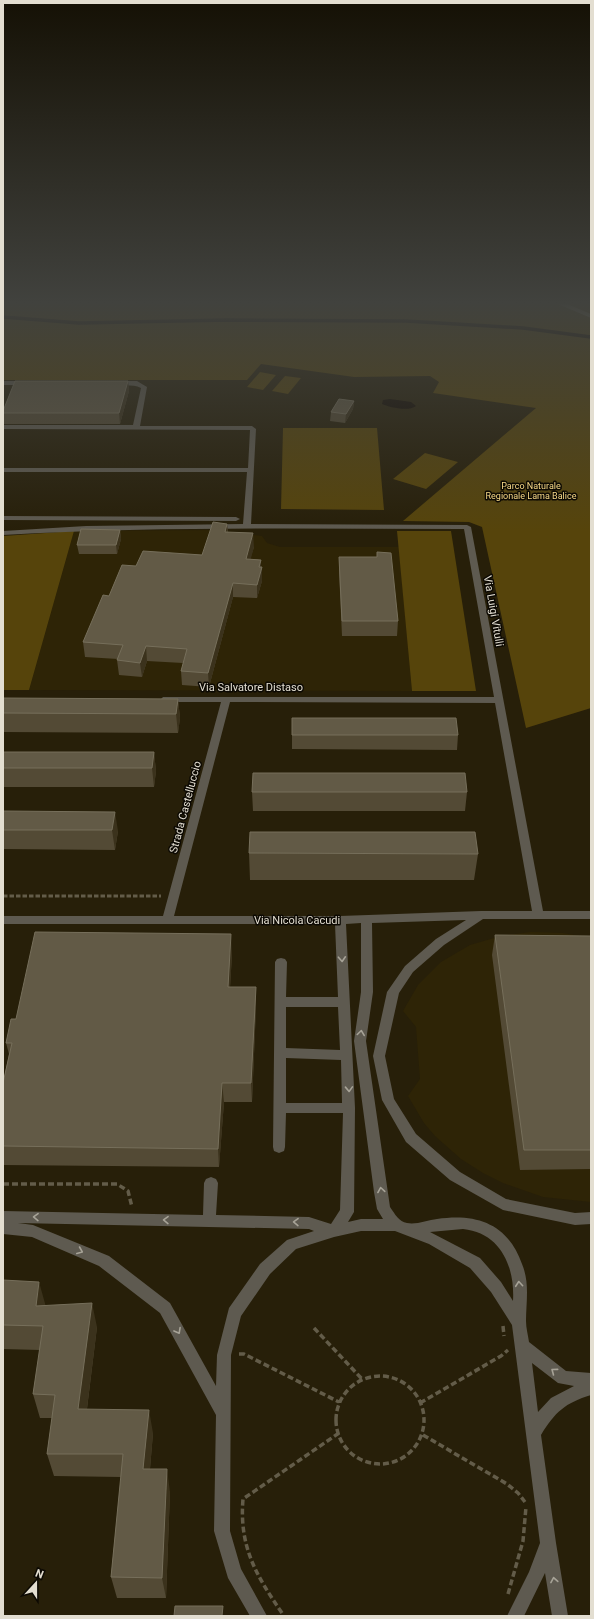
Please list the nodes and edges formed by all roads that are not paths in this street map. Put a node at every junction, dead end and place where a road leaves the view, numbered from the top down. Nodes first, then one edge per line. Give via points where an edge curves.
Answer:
1 (3, 383) edge
2 (35, 383) edge
3 (106, 383) edge
4 (3, 428) edge
5 (136, 428) junction
6 (3, 470) edge
7 (251, 470) junction
8 (3, 518) edge
9 (247, 522) junction
10 (3, 533) edge
11 (154, 699) edge
12 (226, 699) junction
13 (498, 700) junction
14 (481, 915) junction
15 (538, 915) junction
16 (591, 915) edge
17 (3, 920) edge
18 (167, 920) junction
19 (340, 920) junction
20 (366, 920) junction
21 (281, 962) dead end
22 (280, 1002) junction
23 (344, 1002) junction
24 (280, 1053) junction
25 (347, 1055) junction
26 (280, 1108) junction
27 (349, 1108) junction
28 (279, 1147) dead end
29 (211, 1183) dead end
30 (3, 1217) edge
31 (591, 1218) edge
32 (209, 1221) junction
33 (3, 1228) edge
34 (401, 1228) junction
35 (334, 1231) junction
36 (519, 1323) junction
37 (522, 1346) junction
38 (591, 1380) edge
39 (591, 1388) edge
40 (223, 1414) junction
41 (533, 1434) junction
42 (548, 1543) junction
43 (518, 1610) edge
44 (259, 1616) edge
45 (560, 1616) edge

1 - 2 street
3 - 5 street via 138,383 144,386
4 - 5 street
5 - 7 street via 252,428 254,430
6 - 7 street
7 - 9 street
8 - 9 street
9 - 10 street
9 - 13 street, Via Luigi Vitulli via 467,527
11 - 12 street, Via Salvatore Distaso
12 - 13 street, Via Salvatore Distaso
12 - 18 street, Strada Castelluccio
13 - 15 street, Via Luigi Vitulli
14 - 15 street, Via Nicola Cacudi
14 - 20 street, Via Nicola Cacudi
14 - 31 street via 440,942 409,969 393,992 379,1056 388,1100 411,1138 455,1176 503,1204 575,1219
15 - 16 street, Via Nicola Cacudi
17 - 18 street, Via Nicola Cacudi
18 - 19 street, Via Nicola Cacudi
19 - 20 street, Via Nicola Cacudi
19 -> 23 street
34 -> 20 street via 384,1209 360,1041 367,992
21 - 22 street
22 - 23 street
22 - 24 street
23 - 25 street
24 - 25 street
24 - 26 street
25 -> 27 street
26 - 27 street
26 - 28 street
27 - 35 street via 347,1212
29 - 32 street
32 -> 30 street
35 -> 32 street via 310,1223
33 -> 40 street via 33,1231 104,1261 165,1308
34 - 35 street via 361,1225
34 - 36 street via 434,1240 475,1263 496,1287
36 -> 34 street via 520,1283 514,1259 494,1234 472,1224 434,1224
35 - 40 street via 292,1244 265,1269 234,1313 224,1355
36 - 37 street
38 -> 37 street via 563,1378
37 - 41 street
39 - 41 street via 573,1393 548,1409
40 - 44 street via 222,1531 234,1572
41 - 42 street
42 - 43 street via 535,1577
45 -> 42 street

